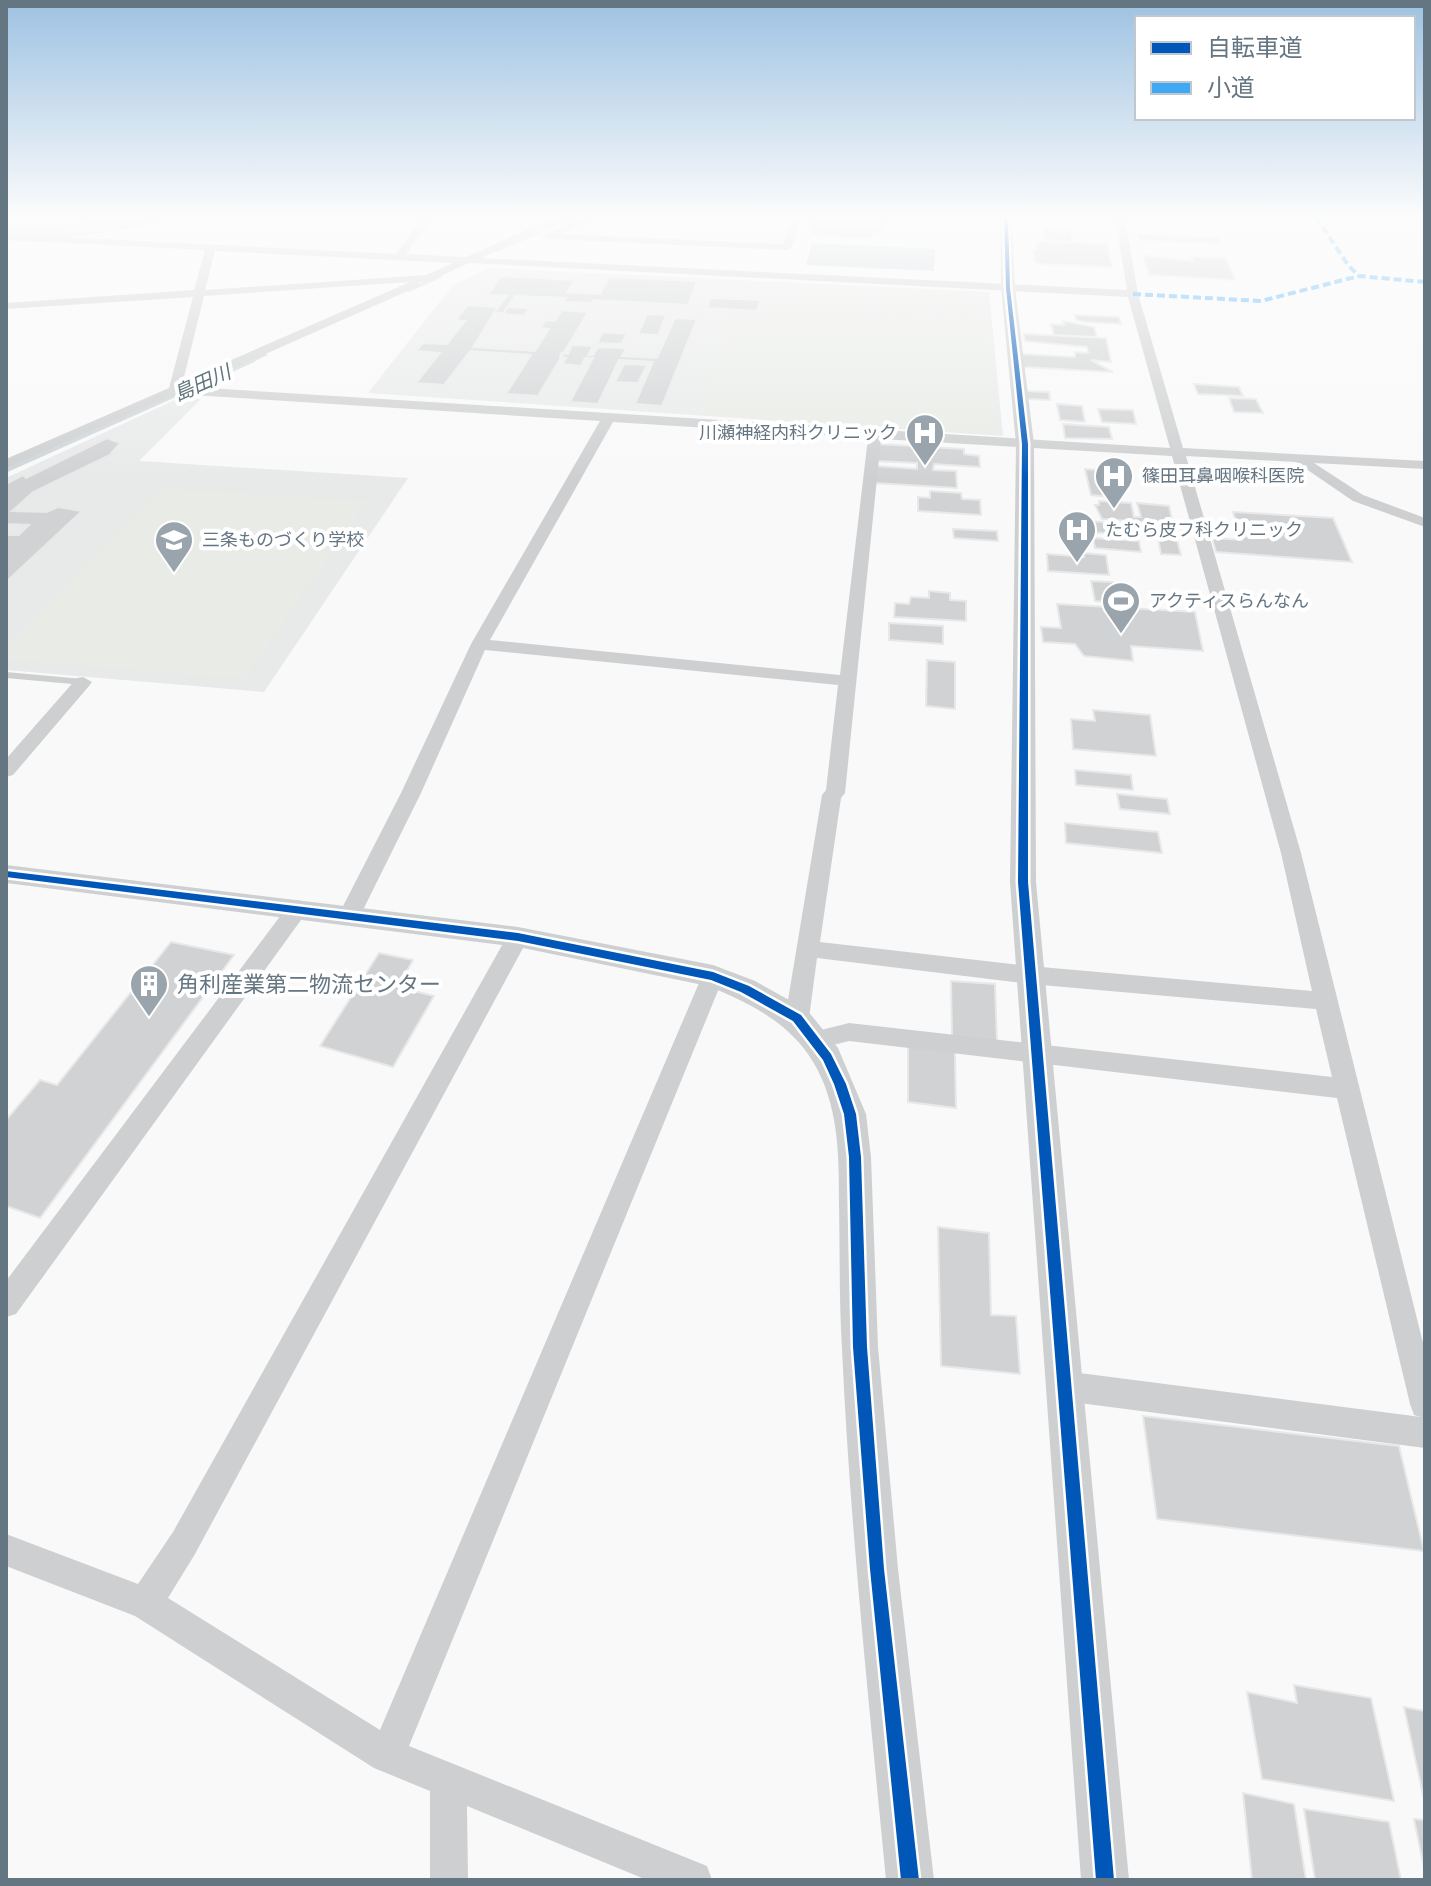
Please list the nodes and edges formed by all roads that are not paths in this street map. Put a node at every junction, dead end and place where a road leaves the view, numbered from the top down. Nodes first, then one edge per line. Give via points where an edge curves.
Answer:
1 (195, 305) edge
2 (367, 305) edge
3 (1010, 305) edge
4 (1136, 305) edge
5 (175, 390) junction
6 (609, 417) junction
7 (875, 435) junction
8 (56, 442) junction
9 (1025, 444) junction
10 (6, 445) edge
11 (1180, 453) junction
12 (1300, 459) junction
13 (6, 464) edge
14 (1425, 465) edge
15 (1425, 523) edge
16 (479, 644) junction
17 (6, 675) edge
18 (848, 681) junction
19 (83, 682) joint
20 (6, 771) edge
21 (6, 874) edge
22 (298, 908) junction
23 (350, 914) junction
24 (518, 937) junction
25 (807, 949) junction
26 (1030, 975) junction
27 (713, 976) junction
28 (1326, 1001) junction
29 (807, 1029) junction
30 (1037, 1053) junction
31 (1347, 1089) junction
32 (6, 1304) edge
33 (1064, 1386) junction
34 (1425, 1404) edge
35 (1425, 1433) edge
36 (6, 1550) edge
37 (145, 1603) junction
38 (387, 1755) junction
39 (448, 1783) junction
40 (449, 1880) edge
41 (693, 1880) edge
42 (910, 1880) edge
43 (1105, 1880) edge

1 - 5 street
2 - 5 street
3 - 9 street
4 - 11 street
5 - 6 street
5 - 8 street
6 - 7 street
6 - 16 street
7 - 9 street
7 - 18 street
8 - 10 street
8 - 13 street
9 - 11 street
9 - 26 street via 1023,882
11 - 12 street
11 - 28 street via 1291,853
12 - 14 street
12 - 15 street via 1369,505
16 - 18 street
16 - 23 street
17 - 19 lane
18 - 25 street via 835,793
19 - 20 street
21 - 22 street
22 - 23 street
22 - 32 street
23 - 24 street
24 - 27 street
24 - 37 street via 184,1543
25 - 26 street
25 - 29 street
26 - 28 street
26 - 30 street
27 - 29 street via 745,989
27 - 38 street
28 - 31 street
29 - 30 street
29 - 42 street via 840,1084 852,1128 875,1553
30 - 31 street
30 - 33 street
31 - 34 street
33 - 35 street
33 - 43 street
36 - 37 street
37 - 38 street
38 - 39 street
39 - 40 street
39 - 41 street

